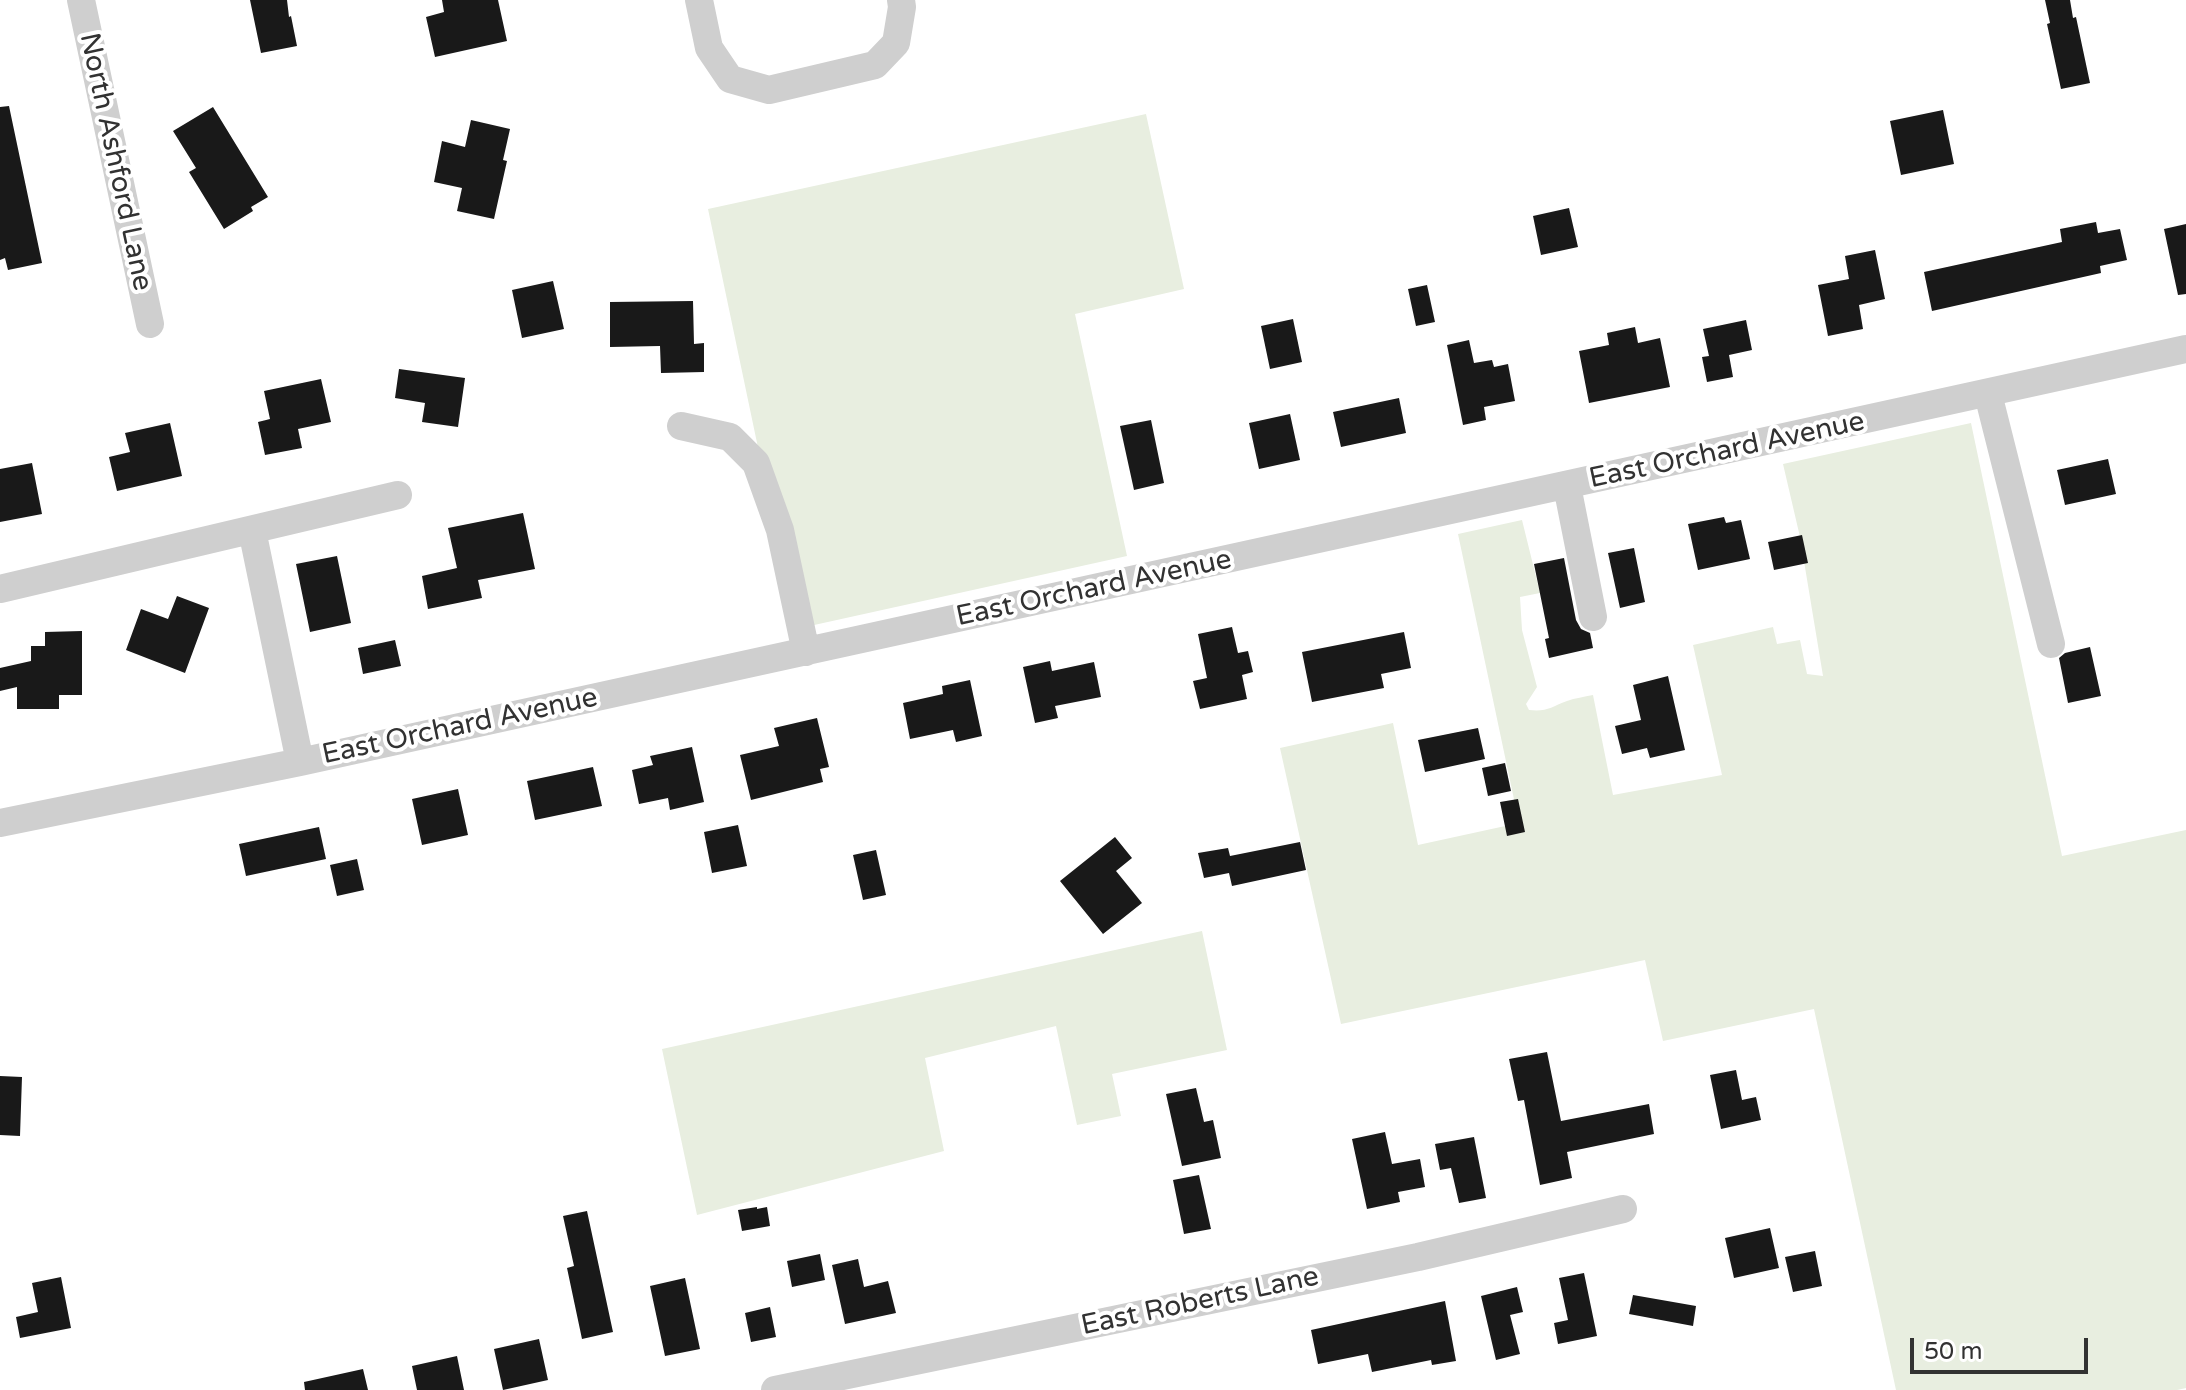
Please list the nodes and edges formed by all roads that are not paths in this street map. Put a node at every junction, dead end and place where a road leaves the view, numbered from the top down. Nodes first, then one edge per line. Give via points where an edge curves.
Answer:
1 (81, 0) edge
2 (699, 0) edge
3 (901, 0) edge
4 (150, 324) dead end
5 (2186, 349) edge
6 (1988, 394) junction
7 (681, 426) dead end
8 (1567, 486) junction
9 (398, 495) dead end
10 (252, 530) junction
11 (0, 589) edge
12 (1593, 617) dead end
13 (2051, 644) dead end
14 (806, 652) junction
15 (300, 762) junction
16 (0, 823) edge
17 (1623, 1209) dead end
18 (775, 1390) edge

1 - 4 street, North Ashford Lane
2 - 3 street via 709,48 730,79 769,90 875,65 896,43
5 - 6 street, East Orchard Avenue
6 - 8 street, East Orchard Avenue
6 - 13 street
7 - 14 street via 730,437 756,463 780,530
8 - 12 street
8 - 14 street, East Orchard Avenue
9 - 10 street
10 - 11 street
10 - 15 street
14 - 15 street, East Orchard Avenue
15 - 16 street, East Orchard Avenue
17 - 18 street, East Roberts Lane via 1418,1257

